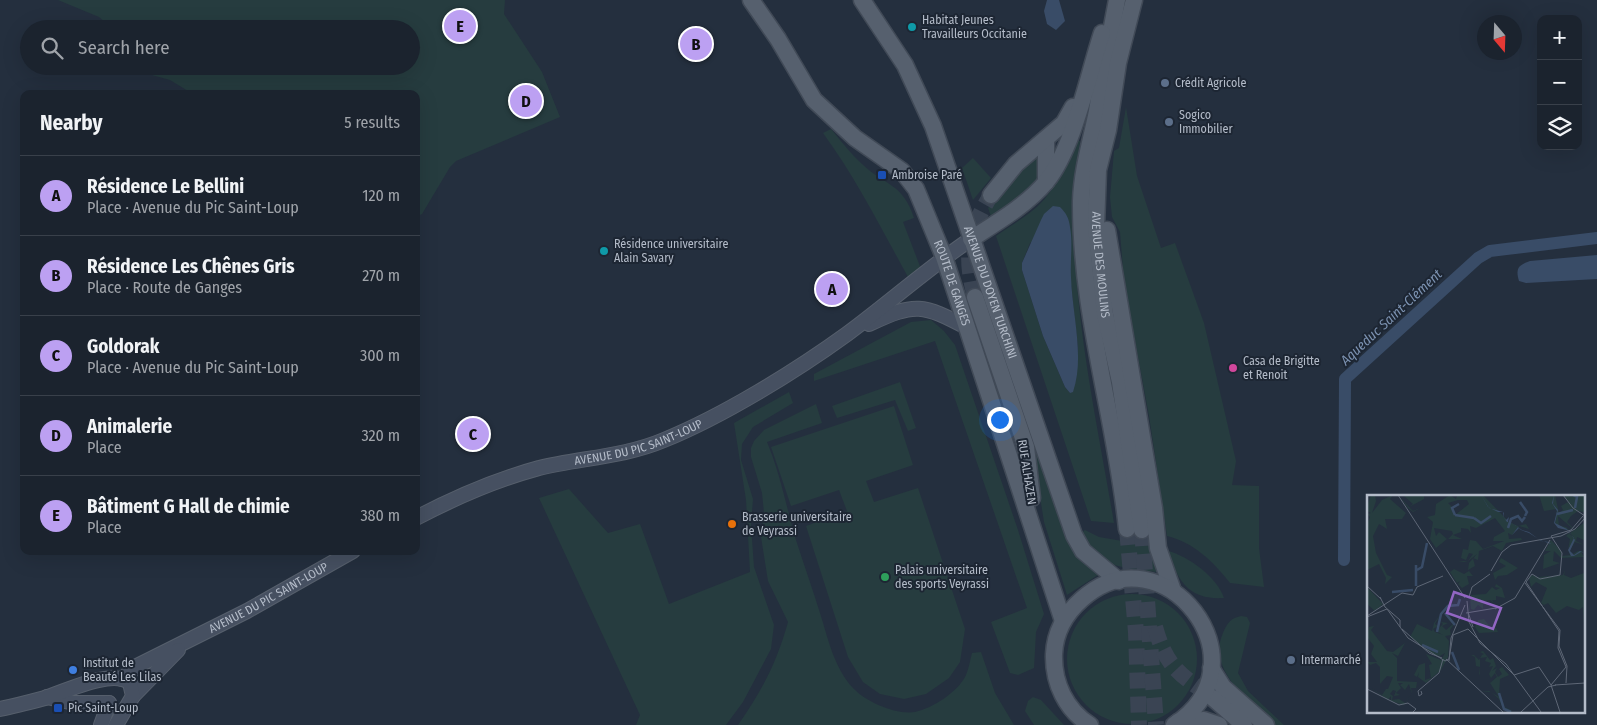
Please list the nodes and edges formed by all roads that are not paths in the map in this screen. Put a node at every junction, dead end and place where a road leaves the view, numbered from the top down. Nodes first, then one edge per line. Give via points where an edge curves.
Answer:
1 (751, 0) edge
2 (862, 0) edge
3 (1115, 0) edge
4 (1134, 0) edge
5 (1088, 75) junction
6 (1108, 130) junction
7 (1046, 139) junction
8 (1046, 182) junction
9 (991, 195) tunnel mouth
10 (971, 239) junction
11 (944, 257) junction
12 (975, 296) tunnel mouth
13 (968, 328) junction
14 (846, 335) junction
15 (420, 516) edge
16 (1036, 535) junction
17 (346, 555) edge
18 (1119, 581) junction
19 (1173, 591) junction
20 (1063, 621) junction
21 (184, 644) junction
22 (1211, 668) junction
23 (119, 679) junction
24 (47, 697) junction
25 (1213, 698) tunnel mouth
26 (130, 699) junction
27 (109, 703) junction
28 (0, 709) edge
29 (1085, 722) edge
30 (1176, 724) edge
31 (101, 725) edge
32 (116, 725) edge
33 (1219, 725) edge
34 (1244, 725) edge
35 (1266, 725) edge

1 - 11 main road, ROUTE DE GANGES via 814,100 848,133 892,163 910,180 925,206
2 - 10 main road, AVENUE DU DOYEN TURCHINI via 905,65 932,126
3 - 5 main road, AVENUE DES MOULINS
3 - 6 main road, AVENUE DES MOULINS via 1086,160 1081,198 1082,238 1088,304 1123,485 1135,529 1120,382 1105,314 1096,227 1098,170
4 - 6 main road, AVENUE DES MOULINS via 1118,63
5 - 7 main road via 1064,123
5 - 8 main road, AVENUE DES MOULINS via 1076,120 1059,162
6 - 19 main road via 1106,228 1158,548
7 - 8 main road
7 - 9 main road via 1016,164
8 - 10 main road, AVENUE DES MOULINS via 1030,198
10 - 11 main road, AVENUE DU PIC SAINT-LOUP
10 - 18 main road, AVENUE DU DOYEN TURCHINI via 1074,535 1083,551
11 - 13 main road, ROUTE DE GANGES
11 - 14 main road, AVENUE DU PIC SAINT-LOUP
12 - 16 main road, RUE ALHAZEN via 1026,447
13 - 14 main road, AVENUE DU PIC SAINT-LOUP via 928,310 908,308
13 - 16 main road, ROUTE DE GANGES
14 - 15 main road, AVENUE DU PIC SAINT-LOUP via 753,394 663,441 622,454 540,468 486,484
16 - 20 main road, ROUTE DE GANGES
17 - 21 main road, AVENUE DU PIC SAINT-LOUP
18 - 19 main road via 1147,581
18 - 20 main road via 1087,594
19 - 22 main road via 1190,604 1202,621 1209,639
20 - 29 main road via 1054,649 1055,674 1062,694
21 - 23 main road, AVENUE DU PIC SAINT-LOUP via 137,666
21 - 26 main road, AVENUE DU PIC SAINT-LOUP
22 - 30 main road via 1202,695 1192,711
22 - 35 main road via 1223,687
23 - 24 main road via 73,687
23 - 26 main road via 130,683
23 - 27 main road via 108,684 105,691
24 - 27 main road
24 - 28 main road
25 - 34 main road
26 - 27 main road via 116,706
26 - 32 main road, AVENUE DU PIC SAINT-LOUP
27 - 31 main road
30 - 33 main road via 1204,720

